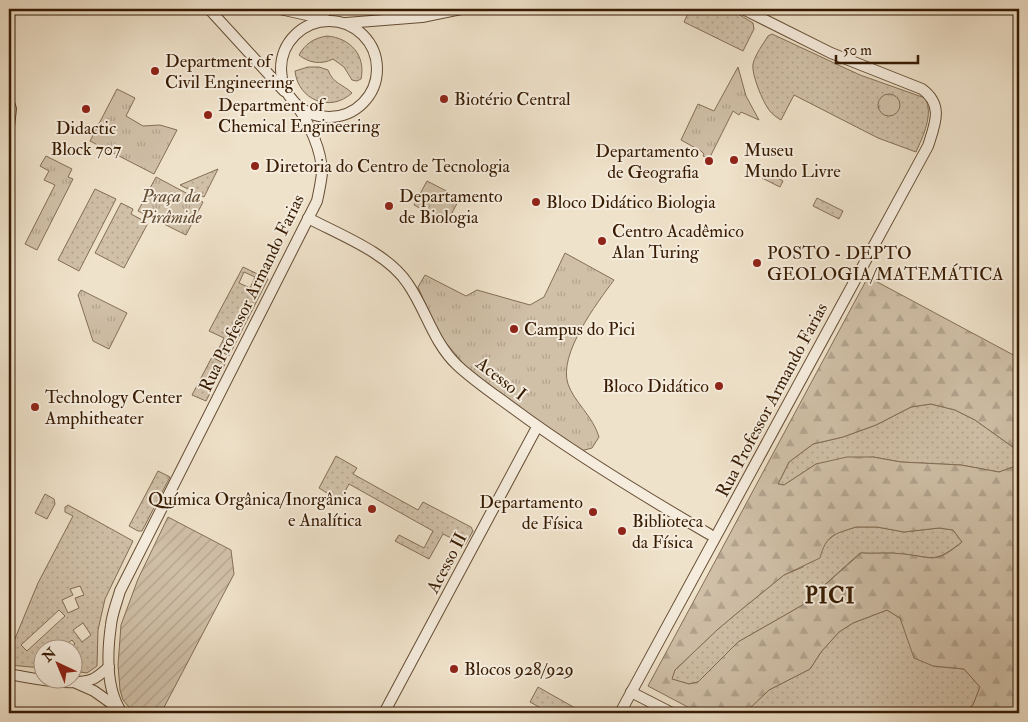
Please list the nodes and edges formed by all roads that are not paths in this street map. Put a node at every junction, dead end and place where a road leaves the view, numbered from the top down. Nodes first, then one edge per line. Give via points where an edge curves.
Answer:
1 (209, 9) edge
2 (280, 9) edge
3 (462, 9) edge
4 (743, 9) edge
5 (331, 21) junction
6 (345, 23) junction
7 (286, 93) junction
8 (9, 103) edge
9 (297, 106) junction
10 (9, 126) edge
11 (308, 218) junction
12 (537, 426) junction
13 (709, 534) dead end
14 (109, 667) junction
15 (9, 674) edge
16 (32, 678) edge
17 (82, 682) edge
18 (82, 686) edge
19 (632, 692) junction
20 (120, 711) edge
21 (384, 713) edge
22 (620, 713) edge
23 (672, 713) edge

1 - 7 street
2 - 5 street
3 - 6 street via 422,17
4 - 19 street, Rua Professor Armando Farias via 831,53 922,89 934,103 935,126 928,146
5 - 6 street
5 - 7 street via 307,26 284,50 281,65
6 - 9 street via 365,37 374,50 377,66 369,96 351,111 329,117 313,115
7 - 9 street
8 - 10 street
9 - 11 street, Rua Professor Armando Farias via 307,121 318,150 322,172 317,201
11 - 12 street, Acesso I via 384,258 407,282 440,344 456,364
11 - 14 street, Rua Professor Armando Farias via 120,591 111,625
12 - 13 street, Acesso I
12 - 21 street, Acesso II
14 - 17 street
14 - 20 street, Rua Professor Armando Farias via 111,689
15 - 16 street
18 - 20 street
19 - 22 street, Rua Professor Armando Farias
19 - 23 street

